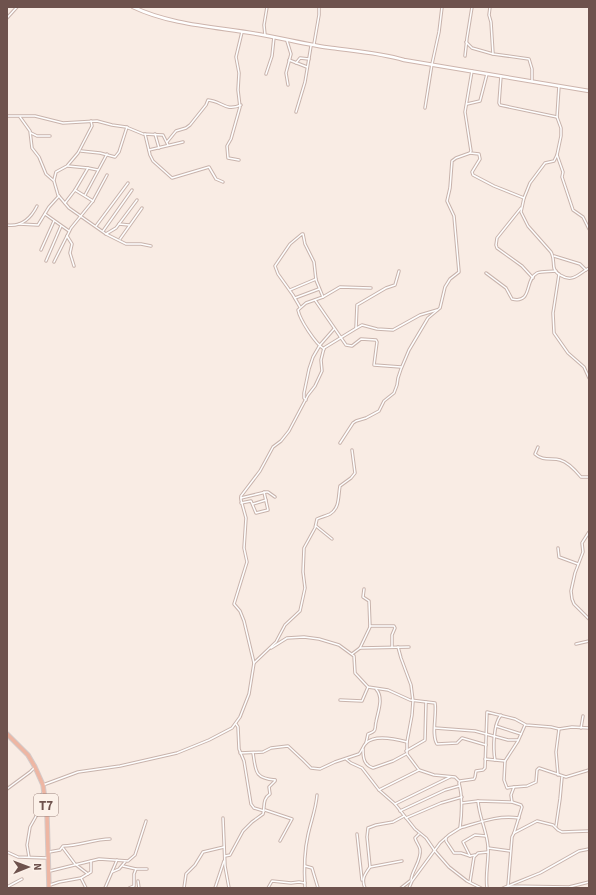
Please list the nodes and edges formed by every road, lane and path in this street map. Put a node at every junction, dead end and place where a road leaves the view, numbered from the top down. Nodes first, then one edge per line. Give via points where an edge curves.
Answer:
1 (17, 7) edge
2 (133, 7) edge
3 (267, 7) edge
4 (319, 7) edge
5 (442, 7) edge
6 (472, 7) edge
7 (490, 7) edge
8 (7, 18) edge
9 (242, 32) junction
10 (265, 35) junction
11 (274, 37) junction
12 (286, 39) junction
13 (466, 42) junction
14 (313, 44) junction
15 (493, 54) junction
16 (465, 56) dead end
17 (309, 59) junction
18 (289, 60) junction
19 (296, 63) junction
20 (432, 64) junction
21 (308, 67) junction
22 (472, 71) junction
23 (266, 74) dead end
24 (487, 74) junction
25 (501, 76) junction
26 (532, 81) junction
27 (288, 85) dead end
28 (560, 86) junction
29 (589, 91) edge
30 (467, 104) junction
31 (241, 105) junction
32 (425, 108) dead end
33 (296, 112) dead end
34 (7, 116) edge
35 (20, 117) junction
36 (558, 117) junction
37 (90, 121) junction
38 (127, 127) junction
39 (31, 133) junction
40 (145, 134) junction
41 (154, 134) junction
42 (50, 136) dead end
43 (167, 142) junction
44 (183, 142) dead end
45 (168, 145) junction
46 (159, 148) junction
47 (80, 150) junction
48 (149, 150) junction
49 (470, 153) junction
50 (107, 154) junction
51 (557, 155) junction
52 (239, 160) dead end
53 (67, 166) junction
54 (88, 168) junction
55 (98, 170) junction
56 (107, 175) dead end
57 (54, 181) junction
58 (128, 182) dead end
59 (223, 182) dead end
60 (75, 190) junction
61 (132, 190) dead end
62 (58, 196) junction
63 (84, 196) junction
64 (524, 198) junction
65 (137, 200) dead end
66 (93, 201) junction
67 (65, 204) junction
68 (37, 206) dead end
69 (142, 208) dead end
70 (521, 208) junction
71 (45, 214) junction
72 (80, 216) junction
73 (54, 221) junction
74 (19, 224) junction
75 (119, 224) junction
76 (129, 225) junction
77 (7, 226) edge
78 (61, 226) junction
79 (96, 226) junction
80 (589, 229) edge
81 (69, 231) junction
82 (103, 231) junction
83 (67, 234) junction
84 (106, 234) junction
85 (119, 240) junction
86 (151, 246) dead end
87 (41, 250) dead end
88 (553, 255) junction
89 (46, 261) dead end
90 (54, 262) dead end
91 (74, 266) dead end
92 (589, 268) edge
93 (586, 270) junction
94 (399, 271) dead end
95 (556, 272) junction
96 (486, 273) dead end
97 (559, 274) junction
98 (533, 278) junction
99 (316, 279) junction
100 (319, 288) junction
101 (371, 288) dead end
102 (290, 290) junction
103 (323, 297) junction
104 (295, 298) junction
105 (315, 300) junction
106 (300, 307) junction
107 (437, 310) junction
108 (335, 328) junction
109 (356, 328) junction
110 (341, 337) junction
111 (320, 345) junction
112 (324, 349) junction
113 (402, 366) junction
114 (589, 378) edge
115 (306, 400) junction
116 (340, 443) dead end
117 (538, 447) dead end
118 (352, 450) dead end
119 (589, 477) edge
120 (264, 492) junction
121 (275, 497) dead end
122 (241, 498) junction
123 (266, 500) junction
124 (242, 503) junction
125 (252, 504) junction
126 (316, 526) junction
127 (589, 532) edge
128 (332, 539) dead end
129 (558, 548) dead end
130 (578, 564) junction
131 (364, 590) dead end
132 (589, 619) edge
133 (370, 626) junction
134 (589, 641) edge
135 (576, 644) dead end
136 (392, 647) junction
137 (398, 647) junction
138 (409, 647) dead end
139 (271, 648) junction
140 (360, 648) junction
141 (352, 654) junction
142 (254, 663) junction
143 (368, 688) junction
144 (376, 689) junction
145 (340, 700) dead end
146 (413, 700) junction
147 (426, 702) junction
148 (500, 715) junction
149 (583, 716) dead end
150 (236, 724) junction
151 (525, 725) junction
152 (496, 726) junction
153 (435, 728) junction
154 (581, 728) junction
155 (589, 728) edge
156 (559, 729) junction
157 (486, 733) junction
158 (7, 734) edge
159 (521, 734) junction
160 (495, 736) junction
161 (518, 740) junction
162 (407, 742) junction
163 (365, 744) junction
164 (486, 745) junction
165 (363, 747) junction
166 (406, 751) junction
167 (253, 753) junction
168 (240, 754) junction
169 (406, 754) junction
170 (346, 759) junction
171 (485, 759) junction
172 (495, 760) junction
173 (505, 761) junction
174 (36, 766) junction
175 (419, 770) junction
176 (589, 770) edge
177 (558, 775) junction
178 (451, 776) junction
179 (562, 777) junction
180 (460, 781) junction
181 (44, 785) junction
182 (460, 786) junction
183 (514, 787) junction
184 (7, 789) edge
185 (379, 790) junction
186 (45, 793) junction
187 (317, 795) dead end
188 (462, 797) junction
189 (478, 801) junction
190 (512, 802) junction
191 (462, 803) junction
192 (394, 804) junction
193 (264, 811) junction
194 (400, 811) junction
195 (404, 816) junction
196 (222, 818) dead end
197 (406, 818) junction
198 (519, 818) junction
199 (483, 820) junction
200 (146, 821) dead end
201 (460, 828) junction
202 (555, 828) junction
203 (589, 831) edge
204 (420, 833) junction
205 (514, 833) junction
206 (357, 834) dead end
207 (486, 836) junction
208 (446, 838) junction
209 (110, 839) dead end
210 (280, 841) dead end
211 (224, 847) junction
212 (62, 848) junction
213 (488, 848) junction
214 (589, 849) edge
215 (435, 851) junction
216 (510, 851) junction
217 (7, 852) edge
218 (47, 852) junction
219 (488, 852) junction
220 (475, 855) junction
221 (225, 856) junction
222 (470, 856) junction
223 (29, 857) junction
224 (48, 858) junction
225 (117, 860) junction
226 (225, 860) junction
227 (91, 861) junction
228 (402, 861) dead end
229 (126, 862) junction
230 (75, 864) junction
231 (123, 866) junction
232 (305, 866) junction
233 (370, 867) junction
234 (136, 869) junction
235 (147, 869) dead end
236 (48, 871) junction
237 (112, 872) junction
238 (88, 874) junction
239 (415, 877) junction
240 (81, 878) junction
241 (22, 879) dead end
242 (138, 880) dead end
243 (411, 880) junction
244 (363, 882) junction
245 (470, 882) junction
246 (589, 882) edge
247 (305, 883) junction
248 (580, 885) junction
249 (7, 886) edge
250 (508, 886) junction
251 (49, 887) edge
252 (86, 888) edge
253 (105, 888) edge
254 (129, 888) edge
255 (140, 888) edge
256 (184, 888) edge
257 (215, 888) edge
258 (229, 888) edge
259 (268, 888) edge
260 (305, 888) edge
261 (318, 888) edge
262 (365, 888) edge
263 (401, 888) edge
264 (409, 888) edge
265 (481, 888) edge
266 (487, 888) edge
267 (503, 888) edge
268 (548, 888) edge
269 (580, 888) edge

1 - 8 street
2 - 9 main road via 163,18
3 - 10 street
4 - 14 street
5 - 20 street via 440,32
6 - 13 street
7 - 15 street
9 - 10 main road
9 - 31 street via 236,57
10 - 11 main road
11 - 12 main road
11 - 23 street via 272,56
12 - 14 main road
12 - 18 street via 290,52
13 - 15 street via 472,48
13 - 16 street
14 - 17 street
14 - 20 main road
15 - 26 street via 529,59
17 - 19 street via 300,58
17 - 21 street
18 - 19 street
18 - 27 street via 286,77
19 - 21 street
20 - 22 main road
20 - 32 street
21 - 33 street
22 - 24 main road
22 - 30 street
24 - 25 main road
24 - 30 street via 480,101
25 - 26 main road
25 - 36 street via 500,105
26 - 28 main road
28 - 29 main road
28 - 36 street
30 - 49 street
31 - 43 street via 228,108 208,100 190,125 176,131
31 - 52 street via 226,147 228,158
34 - 35 street
35 - 37 street via 38,116 63,123
35 - 39 street
36 - 51 street via 561,130
37 - 38 street
37 - 47 street via 92,126
38 - 40 street
38 - 50 street via 117,155 114,157
39 - 42 street via 37,136
39 - 57 street via 32,148 46,174
40 - 41 street
40 - 48 street
41 - 43 street via 163,135
41 - 46 street
43 - 45 street
44 - 45 street
45 - 46 street
46 - 48 street
47 - 50 street
47 - 53 street
48 - 59 street via 153,161 173,178 209,167 216,179
49 - 64 street via 479,154 480,159 473,174
49 - 107 street via 452,161 447,201 454,216 460,270 445,287 442,304
50 - 55 street
51 - 64 street via 554,161 545,163 527,188
51 - 80 street via 573,210 583,217
53 - 54 street
53 - 57 street via 56,172
54 - 55 street
54 - 60 street
55 - 63 street
56 - 66 street
57 - 62 street
58 - 79 street
60 - 63 street
60 - 67 street
61 - 82 street
62 - 67 street
62 - 71 street
63 - 66 street
64 - 70 street
65 - 75 street
66 - 72 street
67 - 72 street
68 - 74 street via 30,218
69 - 76 street
70 - 88 street via 522,217 528,226
70 - 98 street via 497,238 496,245
71 - 73 street
71 - 74 street via 38,225
72 - 79 street
72 - 81 street
73 - 78 street
73 - 87 street
74 - 77 street
75 - 76 street
75 - 84 street
76 - 85 street
78 - 81 street
78 - 89 street
79 - 82 street
81 - 83 street
82 - 84 street
83 - 90 street
83 - 91 street via 72,243 70,253
84 - 85 street
85 - 86 street via 128,244
88 - 93 street via 580,264
88 - 95 street
92 - 93 street
93 - 97 street via 579,276 569,279
94 - 109 street via 395,284 357,305
95 - 97 street
95 - 98 street via 537,273
96 - 98 street via 503,285 513,299 523,298
97 - 114 street via 553,313 554,333 568,352 584,367
99 - 100 street
99 - 102 street
99 - 102 street via 314,262 302,234 290,244 275,265 278,274
100 - 103 street
100 - 104 street
101 - 103 street via 341,287
102 - 104 street
103 - 105 street
104 - 106 street
105 - 106 street
105 - 108 street
106 - 111 street via 297,311
107 - 109 street via 420,314 393,330 364,325
107 - 113 street via 425,322
108 - 110 street
108 - 111 street
109 - 110 street
110 - 112 street
110 - 113 street via 348,346 361,339 376,340 374,366
111 - 112 street
111 - 115 street via 309,369 304,393
112 - 115 street via 322,371
113 - 116 street via 393,394 384,401 379,411 354,422
115 - 122 street via 288,432 273,447
117 - 119 street via 535,454 537,456 562,461 581,477
118 - 126 street via 355,473 340,486 336,509 318,518
120 - 121 street
120 - 122 street
120 - 123 street
122 - 124 street
123 - 125 street
123 - 125 street via 268,509 265,511 256,513
124 - 125 street via 250,501
124 - 142 street via 246,516 246,562 234,604 243,618
126 - 128 street
126 - 139 street via 304,548 305,588 300,611 285,625 277,642
127 - 130 street via 582,543 583,552
129 - 130 street via 559,557
130 - 132 street via 572,587 572,599
131 - 133 street via 363,597 369,601
133 - 136 street via 394,626
133 - 140 street
134 - 135 street
136 - 137 street
136 - 140 street
137 - 138 street
137 - 146 street via 411,685
139 - 141 street via 287,638 302,637 339,645
139 - 142 street
140 - 141 street
141 - 143 street via 356,674
142 - 150 street via 250,694
143 - 144 street
143 - 145 street via 362,701
144 - 146 street via 388,690
144 - 163 street via 380,695 379,711 375,730 367,734
146 - 147 street
146 - 162 street
147 - 153 street via 435,703
147 - 166 street via 425,740
148 - 151 street
148 - 152 street
148 - 157 street via 487,712
149 - 154 street
150 - 168 street
150 - 181 street via 224,733 186,750 141,762 78,772
151 - 156 street
151 - 159 street
152 - 159 street
152 - 160 street
153 - 157 street
153 - 164 street via 437,744 458,743 462,738
154 - 155 street
154 - 156 street
156 - 177 street via 556,752
157 - 160 street
157 - 164 street
158 - 174 highway, T7
159 - 161 street
160 - 161 street
160 - 172 street
161 - 173 street
162 - 163 street via 379,738
162 - 166 street
163 - 165 street
164 - 171 street
165 - 169 street via 364,762 373,768 393,762
165 - 170 street via 359,754
166 - 169 street
167 - 168 street
167 - 170 street via 288,746 314,769
167 - 193 street via 256,771 265,779 276,780 269,787 270,794 263,804
168 - 193 street via 251,804 254,808
169 - 175 street
170 - 185 street via 362,768
171 - 172 street
171 - 180 street via 485,768 476,771 474,779
172 - 173 street
173 - 183 street via 504,780 507,788
174 - 181 highway, T7
174 - 184 street
175 - 178 street via 434,776
175 - 185 street
176 - 179 street via 570,777
177 - 179 street
177 - 183 street via 539,768 536,782
178 - 180 street
178 - 192 street
179 - 202 street
180 - 182 street
181 - 186 highway, T7
182 - 188 street
182 - 194 street via 445,790
183 - 190 street
185 - 192 street
186 - 218 highway, T7
186 - 223 street via 41,795 39,811 30,827 27,844
187 - 232 street via 306,844
188 - 191 street
188 - 197 street
189 - 190 street
189 - 191 street
189 - 199 street
190 - 198 street via 521,806
191 - 201 street
192 - 194 street
193 - 210 street via 292,820
193 - 221 street via 244,831 230,855
194 - 195 street
195 - 197 street
195 - 233 street via 393,822 368,828
196 - 211 street
197 - 204 street
198 - 199 street
198 - 205 street
199 - 201 street
199 - 207 street
200 - 229 street via 135,855
201 - 208 street
202 - 203 street via 562,832
202 - 205 street via 553,825 536,821
204 - 215 street
204 - 243 street via 415,838 420,855
205 - 216 street
206 - 244 street
207 - 213 street
207 - 222 street via 475,835 463,842
208 - 215 street
208 - 222 street via 454,853
209 - 212 street via 96,839
211 - 221 street
211 - 256 street via 203,853 186,874
212 - 218 street
212 - 230 street
213 - 216 street
213 - 219 street
214 - 250 street via 535,876
215 - 239 street
215 - 245 street via 449,867
216 - 250 street
217 - 223 street via 15,857
218 - 224 highway, T7
219 - 220 street
219 - 266 street
220 - 222 street
220 - 245 street
221 - 226 street
223 - 224 street
224 - 236 highway, T7
225 - 227 street via 100,858
225 - 229 street
225 - 237 street
226 - 257 street
226 - 258 street
227 - 230 street
227 - 238 street via 91,872
228 - 233 street
229 - 231 street
230 - 236 street
230 - 238 street
231 - 234 street
231 - 237 street
232 - 247 street
232 - 261 street via 312,868
233 - 244 street
234 - 235 street
234 - 254 street via 134,886
236 - 251 highway, T7
237 - 253 street
238 - 240 street
239 - 243 street
239 - 264 street
240 - 251 street via 59,882
240 - 252 street
241 - 249 street
242 - 255 street
243 - 263 street
244 - 262 street
245 - 265 street
246 - 248 street
247 - 259 street via 272,881
247 - 260 street
248 - 268 street
248 - 269 street
250 - 267 street
250 - 268 street

